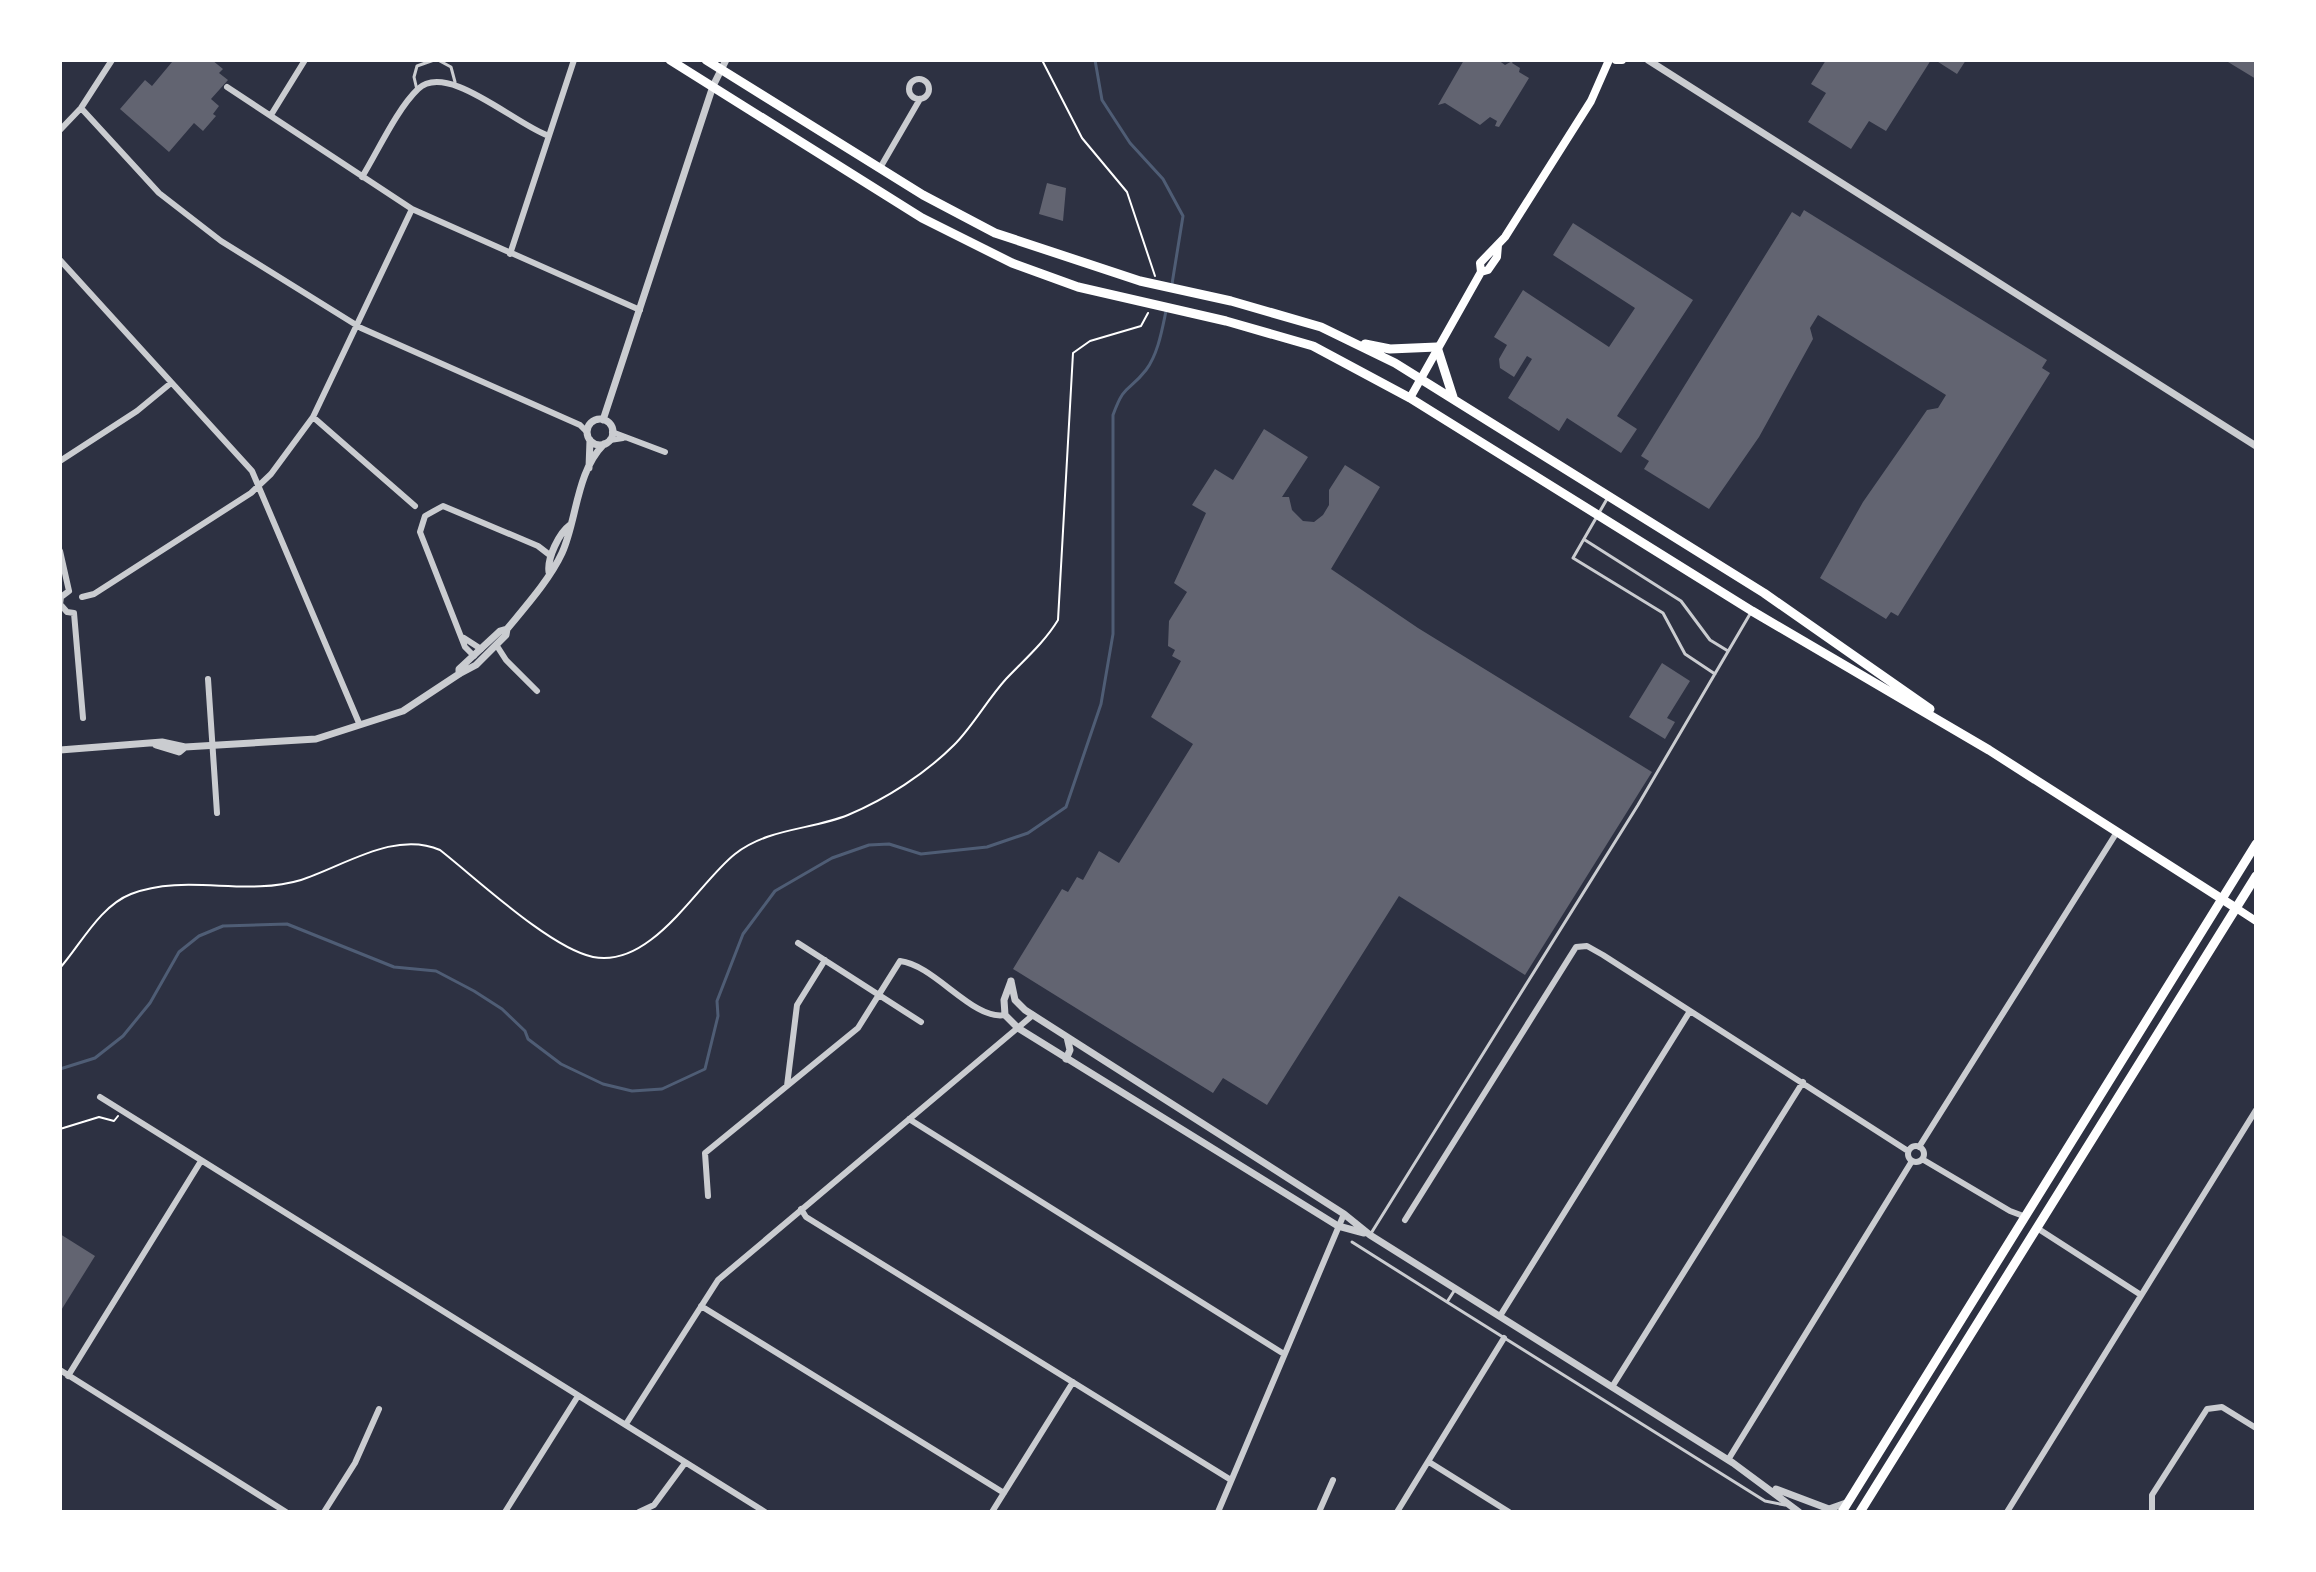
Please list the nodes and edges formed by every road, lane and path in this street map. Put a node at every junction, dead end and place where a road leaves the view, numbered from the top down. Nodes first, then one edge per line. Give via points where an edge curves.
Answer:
1 (112, 60) edge
2 (305, 60) edge
3 (436, 60) edge
4 (574, 60) edge
5 (670, 60) edge
6 (706, 60) edge
7 (1042, 60) edge
8 (1609, 60) edge
9 (1616, 60) edge
10 (1622, 60) edge
11 (1648, 60) edge
12 (724, 65) edge
13 (455, 82) junction
14 (713, 86) junction
15 (227, 87) dead end
16 (417, 90) junction
17 (920, 99) dead end
18 (81, 108) junction
19 (271, 115) junction
20 (60, 130) edge
21 (549, 136) junction
22 (880, 168) junction
23 (362, 177) junction
24 (412, 209) junction
25 (510, 254) junction
26 (60, 260) edge
27 (1156, 272) dead end
28 (1231, 301) junction
29 (640, 310) junction
30 (1147, 319) dead end
31 (1226, 321) junction
32 (357, 325) junction
33 (1351, 341) junction
34 (1437, 347) junction
35 (1421, 377) junction
36 (171, 383) junction
37 (1453, 397) junction
38 (1410, 398) junction
39 (313, 417) junction
40 (603, 420) junction
41 (589, 432) junction
42 (609, 439) junction
43 (2256, 446) edge
44 (665, 452) dead end
45 (60, 461) edge
46 (589, 468) junction
47 (259, 487) junction
48 (1609, 493) junction
49 (415, 506) dead end
50 (1600, 516) junction
51 (1585, 540) junction
52 (538, 546) junction
53 (559, 548) junction
54 (60, 551) edge
55 (555, 558) junction
56 (69, 591) junction
57 (1764, 593) junction
58 (80, 606) junction
59 (61, 607) edge
60 (1752, 611) junction
61 (464, 638) junction
62 (494, 643) junction
63 (485, 650) junction
64 (1728, 651) junction
65 (474, 656) junction
66 (506, 660) junction
67 (459, 674) junction
68 (1715, 674) junction
69 (208, 679) dead end
70 (537, 691) dead end
71 (83, 718) dead end
72 (359, 723) junction
73 (212, 745) junction
74 (60, 750) edge
75 (1989, 750) junction
76 (217, 813) dead end
77 (2117, 832) junction
78 (2256, 844) edge
79 (2256, 876) edge
80 (2221, 899) junction
81 (2236, 908) junction
82 (2256, 921) edge
83 (798, 943) dead end
84 (825, 960) junction
85 (60, 968) edge
86 (878, 994) junction
87 (1025, 1010) junction
88 (1690, 1011) junction
89 (1005, 1015) junction
90 (1033, 1015) junction
91 (921, 1022) dead end
92 (1018, 1028) junction
93 (1067, 1037) junction
94 (2127, 1051) junction
95 (1066, 1059) junction
96 (2141, 1060) junction
97 (1803, 1082) junction
98 (787, 1086) junction
99 (100, 1097) dead end
100 (2256, 1110) edge
101 (122, 1112) junction
102 (909, 1119) junction
103 (60, 1129) edge
104 (1919, 1147) junction
105 (1908, 1151) junction
106 (1922, 1159) junction
107 (201, 1161) junction
108 (1912, 1161) junction
109 (708, 1196) dead end
110 (801, 1209) junction
111 (1344, 1214) junction
112 (2026, 1217) junction
113 (1405, 1220) dead end
114 (1338, 1226) junction
115 (2037, 1228) junction
116 (1370, 1235) junction
117 (1352, 1242) dead end
118 (1456, 1288) junction
119 (2141, 1295) junction
120 (1447, 1302) junction
121 (701, 1306) junction
122 (1500, 1316) junction
123 (1504, 1338) junction
124 (1284, 1354) junction
125 (1935, 1362) junction
126 (60, 1370) edge
127 (1948, 1371) junction
128 (68, 1376) junction
129 (1073, 1382) junction
130 (1612, 1387) junction
131 (578, 1396) junction
132 (379, 1409) dead end
133 (626, 1424) junction
134 (2256, 1428) edge
135 (1728, 1460) junction
136 (1429, 1462) junction
137 (685, 1463) junction
138 (1231, 1480) junction
139 (1333, 1480) dead end
140 (1766, 1485) junction
141 (1004, 1493) junction
142 (1849, 1501) junction
143 (1796, 1509) edge
144 (286, 1512) edge
145 (324, 1512) edge
146 (505, 1512) edge
147 (639, 1512) edge
148 (765, 1512) edge
149 (992, 1512) edge
150 (1218, 1512) edge
151 (1319, 1512) edge
152 (1397, 1512) edge
153 (1509, 1512) edge
154 (1842, 1512) edge
155 (1860, 1512) edge
156 (2007, 1512) edge
157 (2152, 1512) edge

1 - 18 street
2 - 19 street
3 - 13 lane via 451,67
3 - 16 lane via 417,66
4 - 21 street
5 - 14 main road
6 - 12 main road
7 - 27 path via 1082,138 1127,192
8 - 34 main road via 1591,101 1498,245 1480,263 1481,272
9 - 10 main road
11 - 43 street
12 - 14 street
12 - 22 main road
13 - 16 street via 438,81
13 - 21 street
14 - 29 street
14 - 31 main road via 967,242 1078,287
15 - 19 street
16 - 23 street
17 - 22 street
18 - 20 street
18 - 32 street via 188,218
19 - 23 street
21 - 25 street
22 - 28 main road via 995,233 1140,281
23 - 24 street
24 - 25 street
24 - 32 street
25 - 29 street
26 - 36 street
28 - 31 main road
28 - 33 main road
29 - 40 street
30 - 85 path via 1073,353 1060,609 1049,634 1003,681 956,743 886,797 821,825 783,830 744,848 688,907 630,950 594,957 565,946 440,850 416,842 301,880 253,889 166,886 130,894 108,908
31 - 38 main road via 1313,346
32 - 39 street
32 - 41 street
33 - 34 main road via 1390,349
33 - 35 main road
34 - 35 main road
34 - 37 main road
35 - 37 main road
35 - 38 main road
36 - 45 street
36 - 47 street via 252,471
37 - 48 main road
38 - 50 main road
39 - 47 street
39 - 49 street
40 - 41 street
40 - 42 street
41 - 42 street
41 - 46 street
42 - 44 street via 623,438
42 - 46 street
46 - 53 street
47 - 58 street
47 - 72 street
48 - 50 lane
48 - 57 main road
50 - 51 lane
50 - 60 main road
51 - 64 lane via 1681,601 1709,638
51 - 68 lane via 1573,558 1663,613 1685,654
52 - 53 street
52 - 55 street
52 - 61 street via 443,506 425,516 420,532
53 - 55 street
54 - 56 street
55 - 62 street
56 - 58 street via 78,592
56 - 59 street via 61,597
57 - 60 main road
57 - 75 main road
58 - 59 street
58 - 71 street
60 - 64 lane
60 - 75 main road
61 - 63 street
61 - 65 street
62 - 63 street
62 - 66 street
63 - 65 street
63 - 66 street
63 - 67 street via 468,672
64 - 68 lane
65 - 67 street
66 - 70 street
67 - 72 street via 409,709
68 - 116 lane
69 - 73 street
72 - 73 street via 309,741
73 - 74 street via 179,752 156,745
73 - 76 street
75 - 77 main road
77 - 80 main road
77 - 104 street
78 - 80 main road
79 - 81 main road
80 - 81 main road
80 - 94 main road
81 - 82 main road
81 - 96 main road
83 - 84 street
84 - 86 street
84 - 98 street via 797,1005
86 - 89 street via 896,964 907,961 987,1014
86 - 91 street
86 - 98 street via 858,1028
87 - 89 street
87 - 89 street via 1015,1000 1011,981
87 - 90 street
88 - 97 street
88 - 113 street via 1587,946 1576,947
88 - 122 street
89 - 92 street
90 - 92 street
90 - 93 street
92 - 95 street
92 - 102 street
93 - 95 street
93 - 111 street
94 - 96 main road
94 - 112 main road
95 - 114 street
96 - 115 main road
97 - 105 street
97 - 130 street
98 - 109 street via 705,1153
99 - 101 street
100 - 119 street
101 - 103 path via 114,1121 99,1117
101 - 107 street
102 - 110 street
102 - 124 street
104 - 105 street
104 - 106 street
105 - 108 street
106 - 108 street
106 - 112 street
107 - 128 street
107 - 131 street
108 - 135 street
110 - 121 street via 718,1280
110 - 129 street via 837,1237
111 - 114 street
111 - 116 street
112 - 125 main road
114 - 116 street
114 - 124 street
115 - 119 street
115 - 127 main road
116 - 118 street
117 - 120 lane
118 - 120 lane
118 - 122 street
119 - 156 street
120 - 123 lane
121 - 133 street
121 - 141 street
122 - 130 street
123 - 136 street
123 - 143 lane via 1765,1501
124 - 138 street
125 - 127 main road
125 - 142 main road
126 - 128 street
127 - 155 main road
128 - 144 street
129 - 138 street
129 - 141 street
130 - 135 street
131 - 133 street
131 - 146 street
132 - 145 street via 355,1463
133 - 137 street
134 - 157 street via 2222,1407 2207,1409 2152,1495
135 - 140 street
136 - 152 street
136 - 153 street
137 - 147 street via 654,1505
137 - 148 street
138 - 150 street
139 - 151 street
140 - 142 street via 1829,1509
140 - 143 street
141 - 149 street
142 - 154 main road

